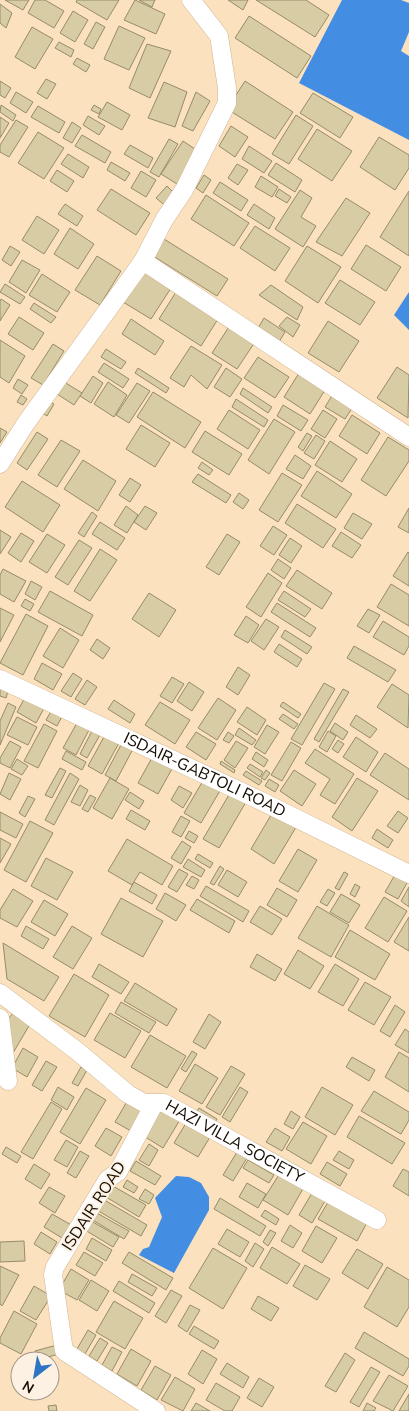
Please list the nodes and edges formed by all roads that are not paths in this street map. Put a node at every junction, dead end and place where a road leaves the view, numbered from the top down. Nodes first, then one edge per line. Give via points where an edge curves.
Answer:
1 (190, 0) edge
2 (143, 261) junction
3 (409, 437) edge
4 (0, 464) edge
5 (0, 679) edge
6 (407, 870) edge
7 (0, 993) edge
8 (0, 1018) edge
9 (8, 1081) dead end
10 (154, 1104) junction
11 (376, 1220) dead end
12 (156, 1411) edge

1 - 2 street via 217,30 227,102 184,190
2 - 3 street
2 - 4 street
5 - 6 street, ISDAIR-GABTOLI ROAD
7 - 10 street, HAZI VILLA SOCIETY via 128,1094 144,1103
8 - 9 street
10 - 11 street, HAZI VILLA SOCIETY via 164,1103
10 - 12 street, ISDAIR ROAD via 118,1172 108,1179 55,1266 53,1275 64,1351

